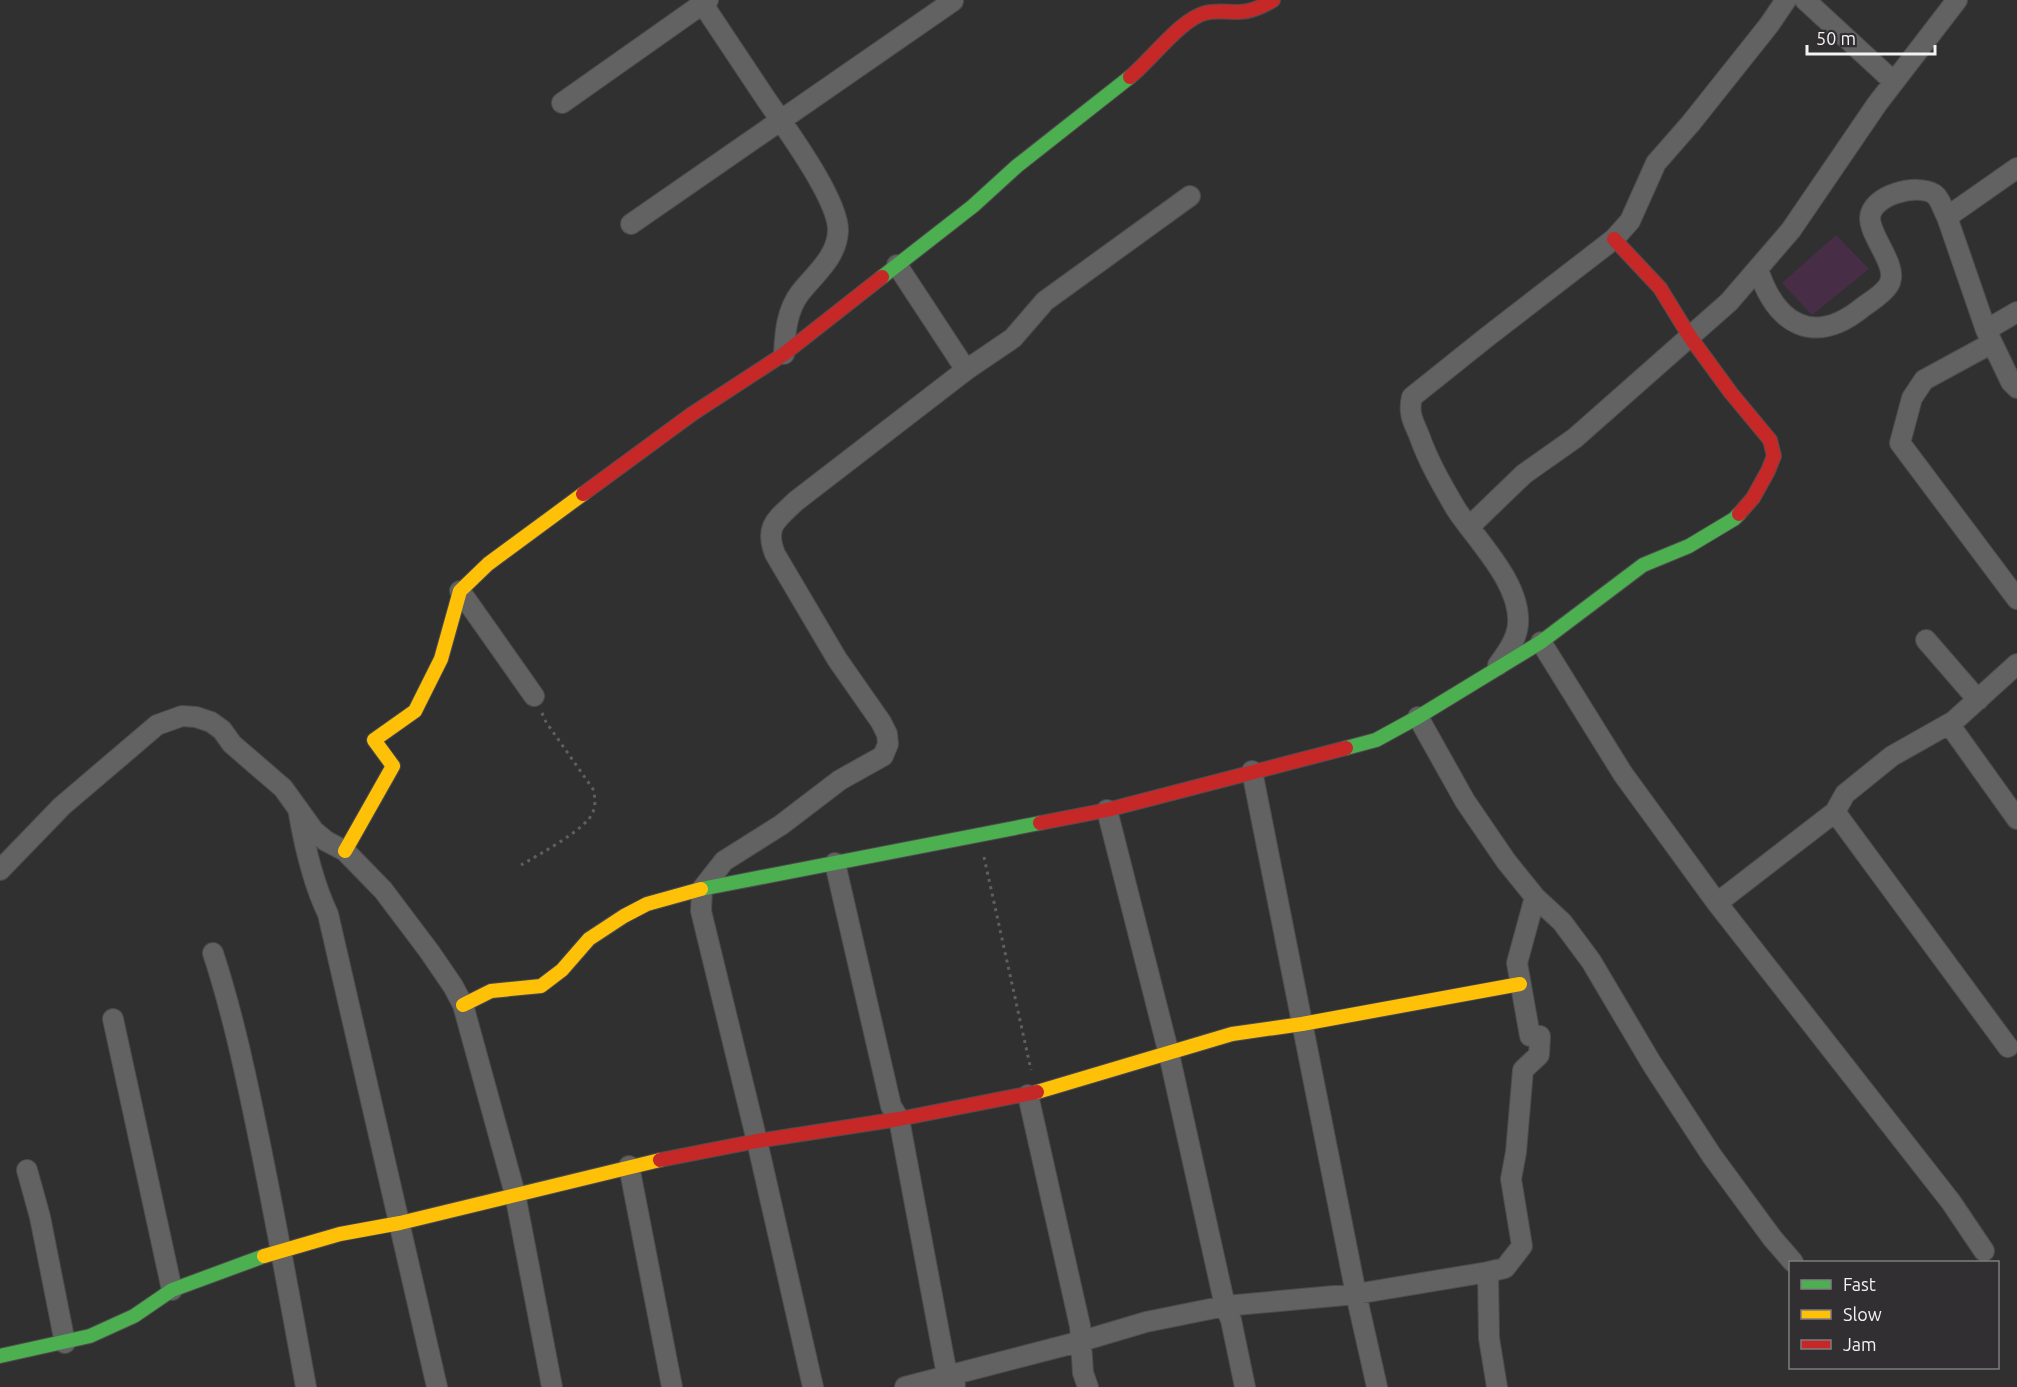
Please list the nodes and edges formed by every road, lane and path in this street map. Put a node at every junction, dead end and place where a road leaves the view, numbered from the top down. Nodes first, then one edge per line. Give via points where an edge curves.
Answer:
1 (1273, 0) edge
2 (1786, 0) edge
3 (1805, 0) edge
4 (1957, 0) edge
5 (704, 1) edge
6 (952, 1) edge
7 (1894, 82) junction
8 (562, 103) dead end
9 (780, 120) junction
10 (2017, 168) edge
11 (1190, 196) dead end
12 (1947, 218) junction
13 (631, 224) dead end
14 (1614, 239) junction
15 (897, 265) junction
16 (1758, 269) junction
17 (2017, 312) edge
18 (1989, 336) junction
19 (1690, 337) junction
20 (784, 354) junction
21 (966, 370) junction
22 (2017, 388) edge
23 (1469, 527) junction
24 (460, 591) junction
25 (2017, 599) edge
26 (1926, 640) dead end
27 (1541, 642) junction
28 (2017, 664) edge
29 (1494, 672) junction
30 (534, 696) joint
31 (1978, 699) junction
32 (1418, 717) junction
33 (1949, 724) junction
34 (1252, 771) junction
35 (1107, 810) junction
36 (298, 811) junction
37 (1835, 812) junction
38 (2017, 819) edge
39 (979, 835) junction
40 (345, 851) junction
41 (835, 863) junction
42 (521, 866) dead end
43 (0, 870) edge
44 (702, 889) junction
45 (1535, 897) junction
46 (1717, 903) junction
47 (213, 952) dead end
48 (1520, 984) junction
49 (463, 1005) junction
50 (113, 1019) dead end
51 (1302, 1024) junction
52 (2008, 1047) dead end
53 (1168, 1054) junction
54 (1032, 1094) junction
55 (899, 1119) junction
56 (757, 1141) junction
57 (629, 1166) junction
58 (27, 1170) dead end
59 (515, 1194) junction
60 (400, 1223) junction
61 (282, 1249) junction
62 (1984, 1251) dead end
63 (1791, 1261) edge
64 (1488, 1272) junction
65 (172, 1290) junction
66 (1356, 1294) junction
67 (1225, 1306) junction
68 (1082, 1341) junction
69 (65, 1343) junction
70 (0, 1356) edge
71 (951, 1381) edge
72 (306, 1387) edge
73 (437, 1387) edge
74 (552, 1387) edge
75 (672, 1387) edge
76 (813, 1387) edge
77 (905, 1387) edge
78 (1088, 1387) edge
79 (1245, 1387) edge
80 (1377, 1387) edge
81 (1497, 1387) edge

1 - 15 street via 1260,8 1204,13 1190,21 1135,73
2 - 14 street via 1656,163 1630,220
3 - 7 street
4 - 7 street
5 - 8 street
5 - 9 street
6 - 9 street
7 - 16 street via 1791,230
9 - 13 street
9 - 20 street via 817,176 838,230 833,252 799,294 790,313
10 - 12 street
11 - 21 street via 1045,301 1013,338
12 - 16 street via 1936,195 1927,190 1880,200 1870,219 1888,264 1889,285 1847,320 1832,327 1804,326 1786,317 1771,302
12 - 18 street
14 - 19 street via 1660,288
14 - 23 street via 1412,397 1412,422 1425,453
15 - 20 street
15 - 21 street
16 - 19 street
17 - 18 street
18 - 22 street
18 - 25 street via 1924,380 1912,398 1900,442
19 - 23 street via 1575,438 1524,474
19 - 27 street via 1770,440 1774,456 1768,471 1753,498 1734,519 1689,546 1643,565
20 - 24 street via 595,484 488,564
21 - 44 street via 774,522 770,542 775,554 837,659 881,722 888,744 883,756 840,780 781,825 724,861
23 - 29 street via 1499,568 1517,608 1515,639
24 - 30 street
24 - 40 street via 441,659 415,711 374,740 393,766
26 - 31 street
27 - 29 street
27 - 46 street via 1623,774
28 - 31 street
29 - 32 street
30 - 42 path via 546,723 593,789 596,801 592,814 579,828
31 - 33 street
32 - 34 street via 1376,740
32 - 45 street via 1465,801
33 - 37 street via 1892,756 1845,794
33 - 38 street
34 - 35 street
34 - 51 street
35 - 39 street
35 - 53 street
36 - 40 street via 314,831
36 - 43 street via 283,788 232,744 222,730 211,722 182,716 148,732 62,806
36 - 60 street via 311,869 328,914
37 - 46 street
37 - 52 street
39 - 41 street
39 - 54 path
40 - 49 street via 383,890
41 - 44 street
41 - 55 street via 891,1106
44 - 49 street via 647,904 624,916 589,939 562,970 541,986 491,991
44 - 56 street via 701,911
45 - 48 street via 1516,963
45 - 63 street via 1562,922 1591,961 1712,1156
46 - 62 street via 1944,1193
47 - 61 street via 239,1046
48 - 51 street
48 - 64 street via 1530,1036 1540,1036 1539,1055 1523,1070 1511,1179 1522,1246 1505,1268
49 - 59 street
50 - 65 street
51 - 53 street via 1233,1034
51 - 66 street
53 - 54 street
53 - 67 street
54 - 55 street
54 - 68 street
55 - 56 street
55 - 71 street
56 - 57 street
56 - 76 street
57 - 59 street
57 - 75 street
58 - 69 street
59 - 60 street
59 - 74 street
60 - 61 street
60 - 73 street
61 - 65 street
61 - 72 street
64 - 66 street
64 - 81 street via 1489,1338
65 - 69 street via 110,1328
66 - 67 street
66 - 80 street
67 - 68 street
67 - 79 street
68 - 71 street
68 - 78 street via 1083,1373
69 - 70 street
71 - 77 street

